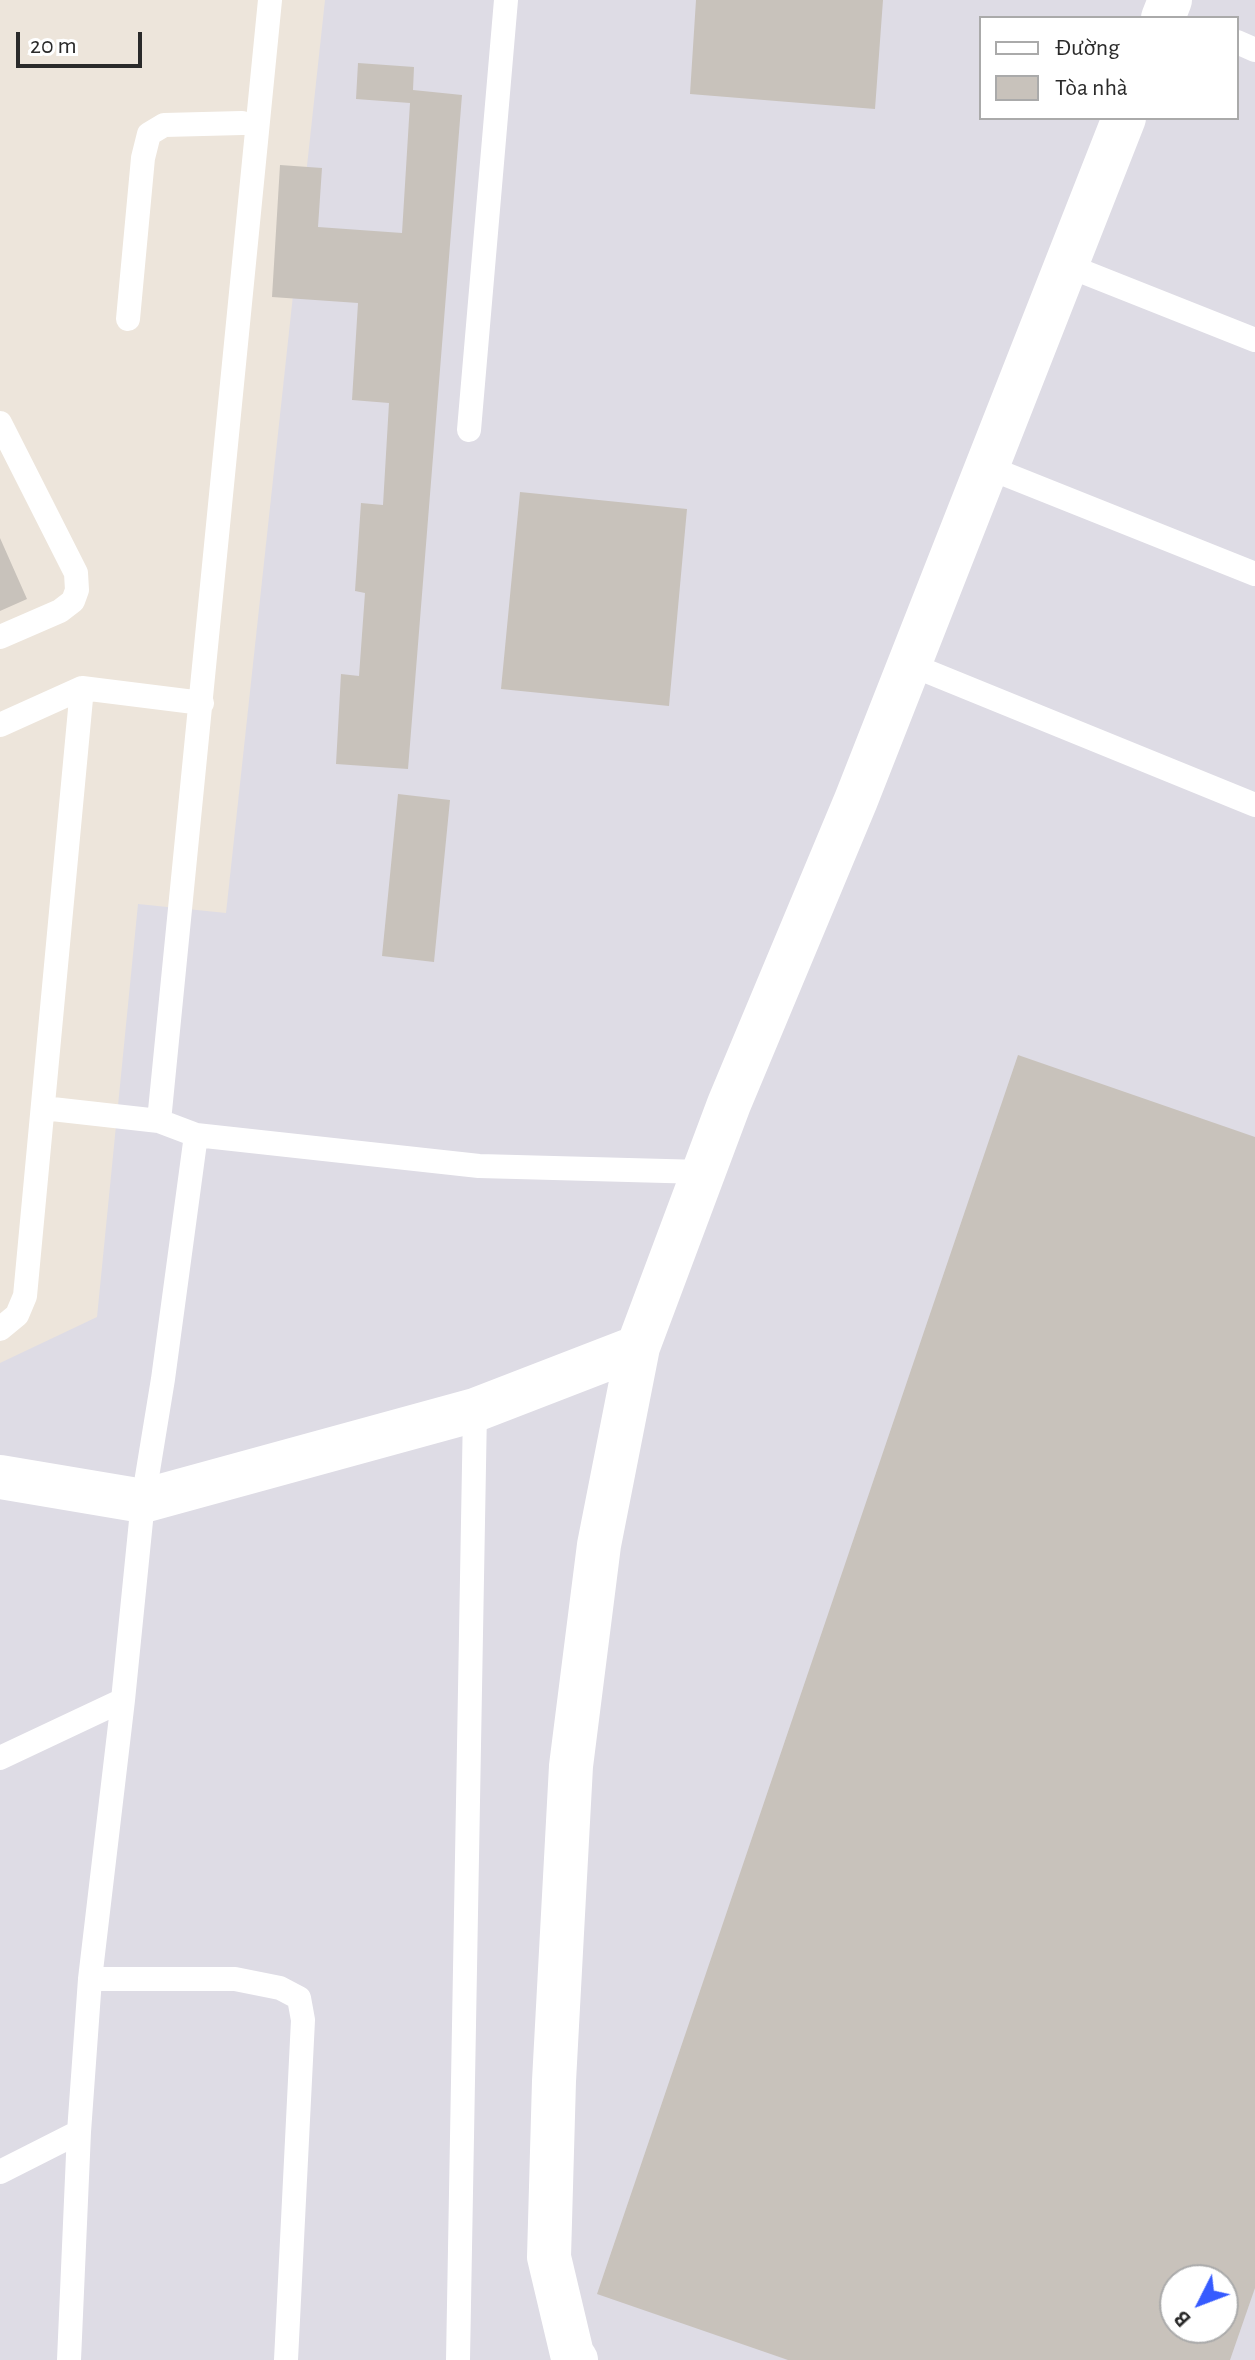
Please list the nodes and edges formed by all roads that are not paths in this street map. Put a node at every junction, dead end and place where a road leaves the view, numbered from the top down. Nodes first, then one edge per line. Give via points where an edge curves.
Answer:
1 (270, 0) edge
2 (506, 0) edge
3 (1123, 120) edge
4 (242, 123) dead end
5 (1066, 265) junction
6 (128, 319) dead end
7 (1255, 340) edge
8 (0, 423) edge
9 (469, 430) dead end
10 (987, 467) junction
11 (1255, 574) edge
12 (0, 637) edge
13 (909, 664) junction
14 (82, 688) junction
15 (202, 703) junction
16 (0, 725) edge
17 (1255, 805) edge
18 (43, 1108) junction
19 (159, 1121) junction
20 (196, 1135) junction
21 (703, 1172) junction
22 (0, 1329) edge
23 (638, 1347) junction
24 (475, 1410) junction
25 (0, 1477) edge
26 (143, 1501) junction
27 (123, 1700) junction
28 (0, 1758) edge
29 (90, 1979) junction
30 (79, 2132) junction
31 (0, 2172) edge
32 (69, 2360) edge
33 (286, 2360) edge
34 (458, 2360) edge
35 (576, 2360) edge

1 - 15 lane
2 - 9 lane
3 - 5 street
4 - 6 lane via 164,125 149,134
5 - 7 lane
5 - 10 street
8 - 12 lane via 76,573 77,590 60,611
10 - 11 lane
10 - 13 street
13 - 17 lane
13 - 21 street
14 - 15 lane
14 - 16 lane
14 - 18 lane
15 - 19 lane
18 - 19 lane
18 - 22 lane via 25,1296 17,1315
19 - 20 lane
20 - 21 lane via 479,1166
20 - 26 lane
21 - 23 street
23 - 24 street
23 - 35 street via 599,1545 571,1766 549,2257
24 - 26 street
24 - 34 lane
25 - 26 street
26 - 27 lane
27 - 28 lane
27 - 29 lane
29 - 30 lane
29 - 33 lane via 235,1979 280,1988 299,1998 303,2020
30 - 31 lane
30 - 32 lane

